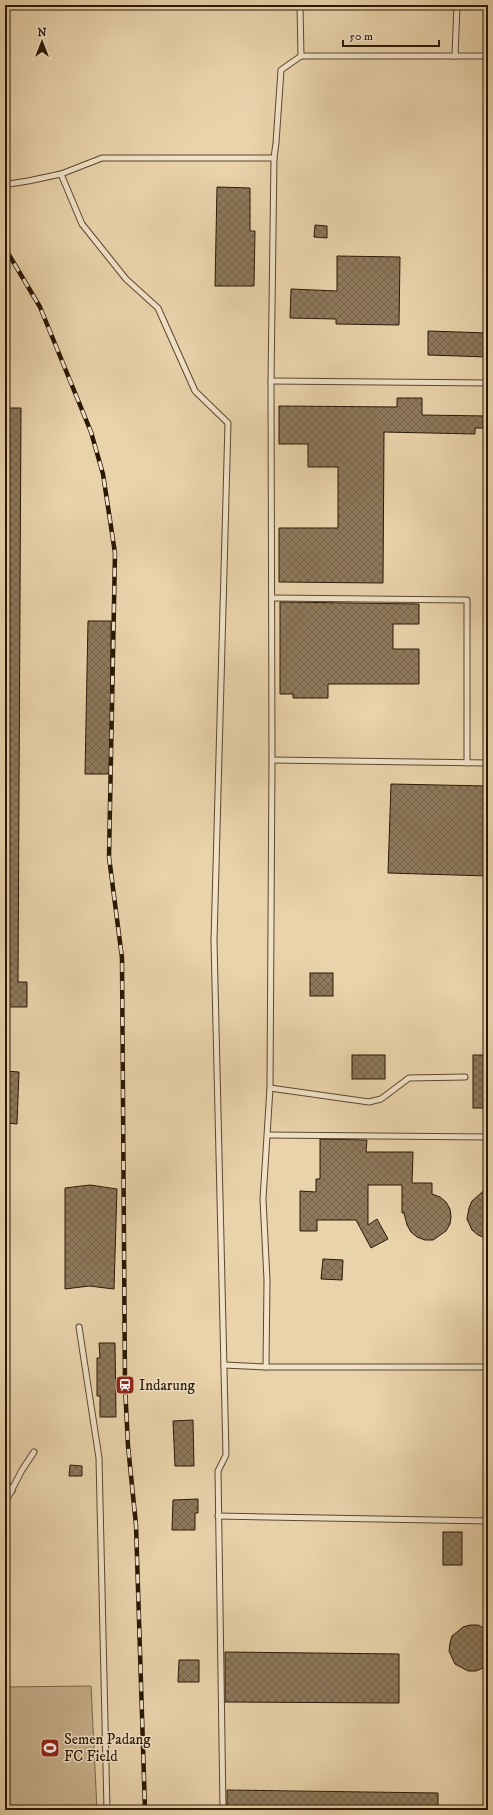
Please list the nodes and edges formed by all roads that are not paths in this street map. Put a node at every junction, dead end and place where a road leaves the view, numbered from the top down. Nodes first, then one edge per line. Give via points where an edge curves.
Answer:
1 (300, 5) edge
2 (457, 5) edge
3 (301, 56) junction
4 (455, 56) junction
5 (488, 56) edge
6 (274, 158) junction
7 (61, 174) junction
8 (5, 182) edge
9 (271, 381) junction
10 (488, 383) edge
11 (272, 598) junction
12 (272, 760) junction
13 (467, 763) junction
14 (488, 763) edge
15 (465, 1077) dead end
16 (270, 1088) junction
17 (268, 1135) junction
18 (488, 1137) edge
19 (79, 1327) dead end
20 (224, 1365) junction
21 (266, 1367) junction
22 (488, 1367) edge
23 (34, 1452) dead end
24 (5, 1482) edge
25 (12, 1491) junction
26 (5, 1503) edge
27 (218, 1516) junction
28 (488, 1521) edge
29 (107, 1810) edge
30 (223, 1810) edge

1 - 3 lane
2 - 4 lane
3 - 4 lane
3 - 6 lane via 281,70
4 - 5 lane
6 - 7 lane via 102,158
6 - 9 lane
7 - 8 lane via 28,182
7 - 20 lane via 82,224 126,279 158,308 195,391 228,423 214,941
9 - 10 lane
9 - 11 lane
11 - 12 lane
11 - 13 lane via 467,600
12 - 13 lane
12 - 16 lane
13 - 14 lane
15 - 16 lane via 409,1078 381,1099 369,1102
16 - 17 lane
17 - 18 lane
17 - 21 lane via 263,1199 267,1280
19 - 29 lane via 99,1458
20 - 21 lane
20 - 27 lane via 226,1454 218,1471
21 - 22 lane
23 - 25 lane
24 - 25 lane
25 - 26 lane
27 - 28 lane
27 - 30 lane

